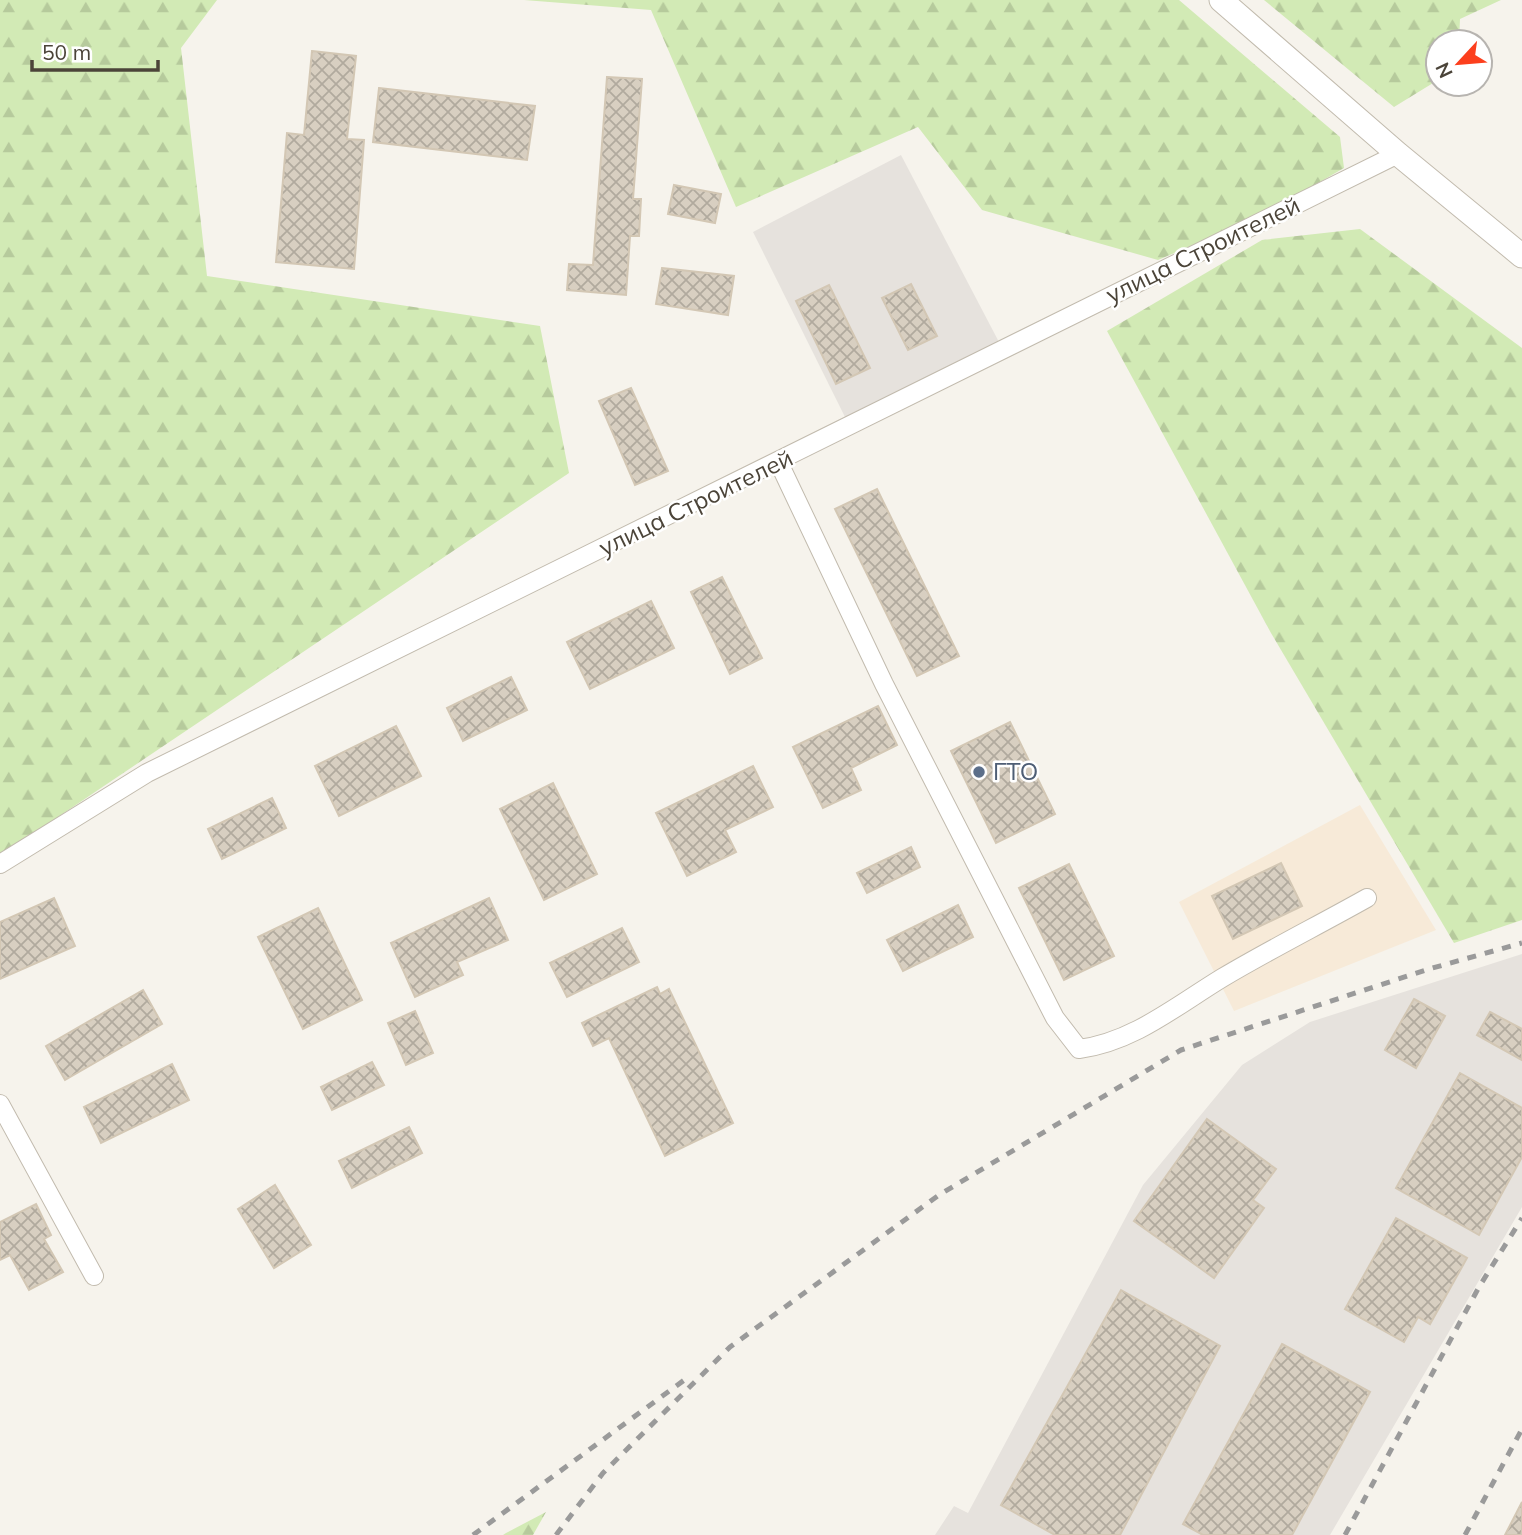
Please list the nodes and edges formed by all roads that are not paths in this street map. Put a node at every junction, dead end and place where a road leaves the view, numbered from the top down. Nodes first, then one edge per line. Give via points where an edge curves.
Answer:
1 (1221, 0) edge
2 (1398, 154) junction
3 (1522, 256) edge
4 (779, 463) junction
5 (0, 864) edge
6 (1367, 898) dead end
7 (0, 1104) edge
8 (94, 1276) dead end

1 - 2 street
2 - 3 street
2 - 4 street, улица Строителей
4 - 5 street, улица Строителей via 147,774
4 - 6 street via 884,684 1055,1017 1079,1049 1104,1046 1151,1023
7 - 8 street

